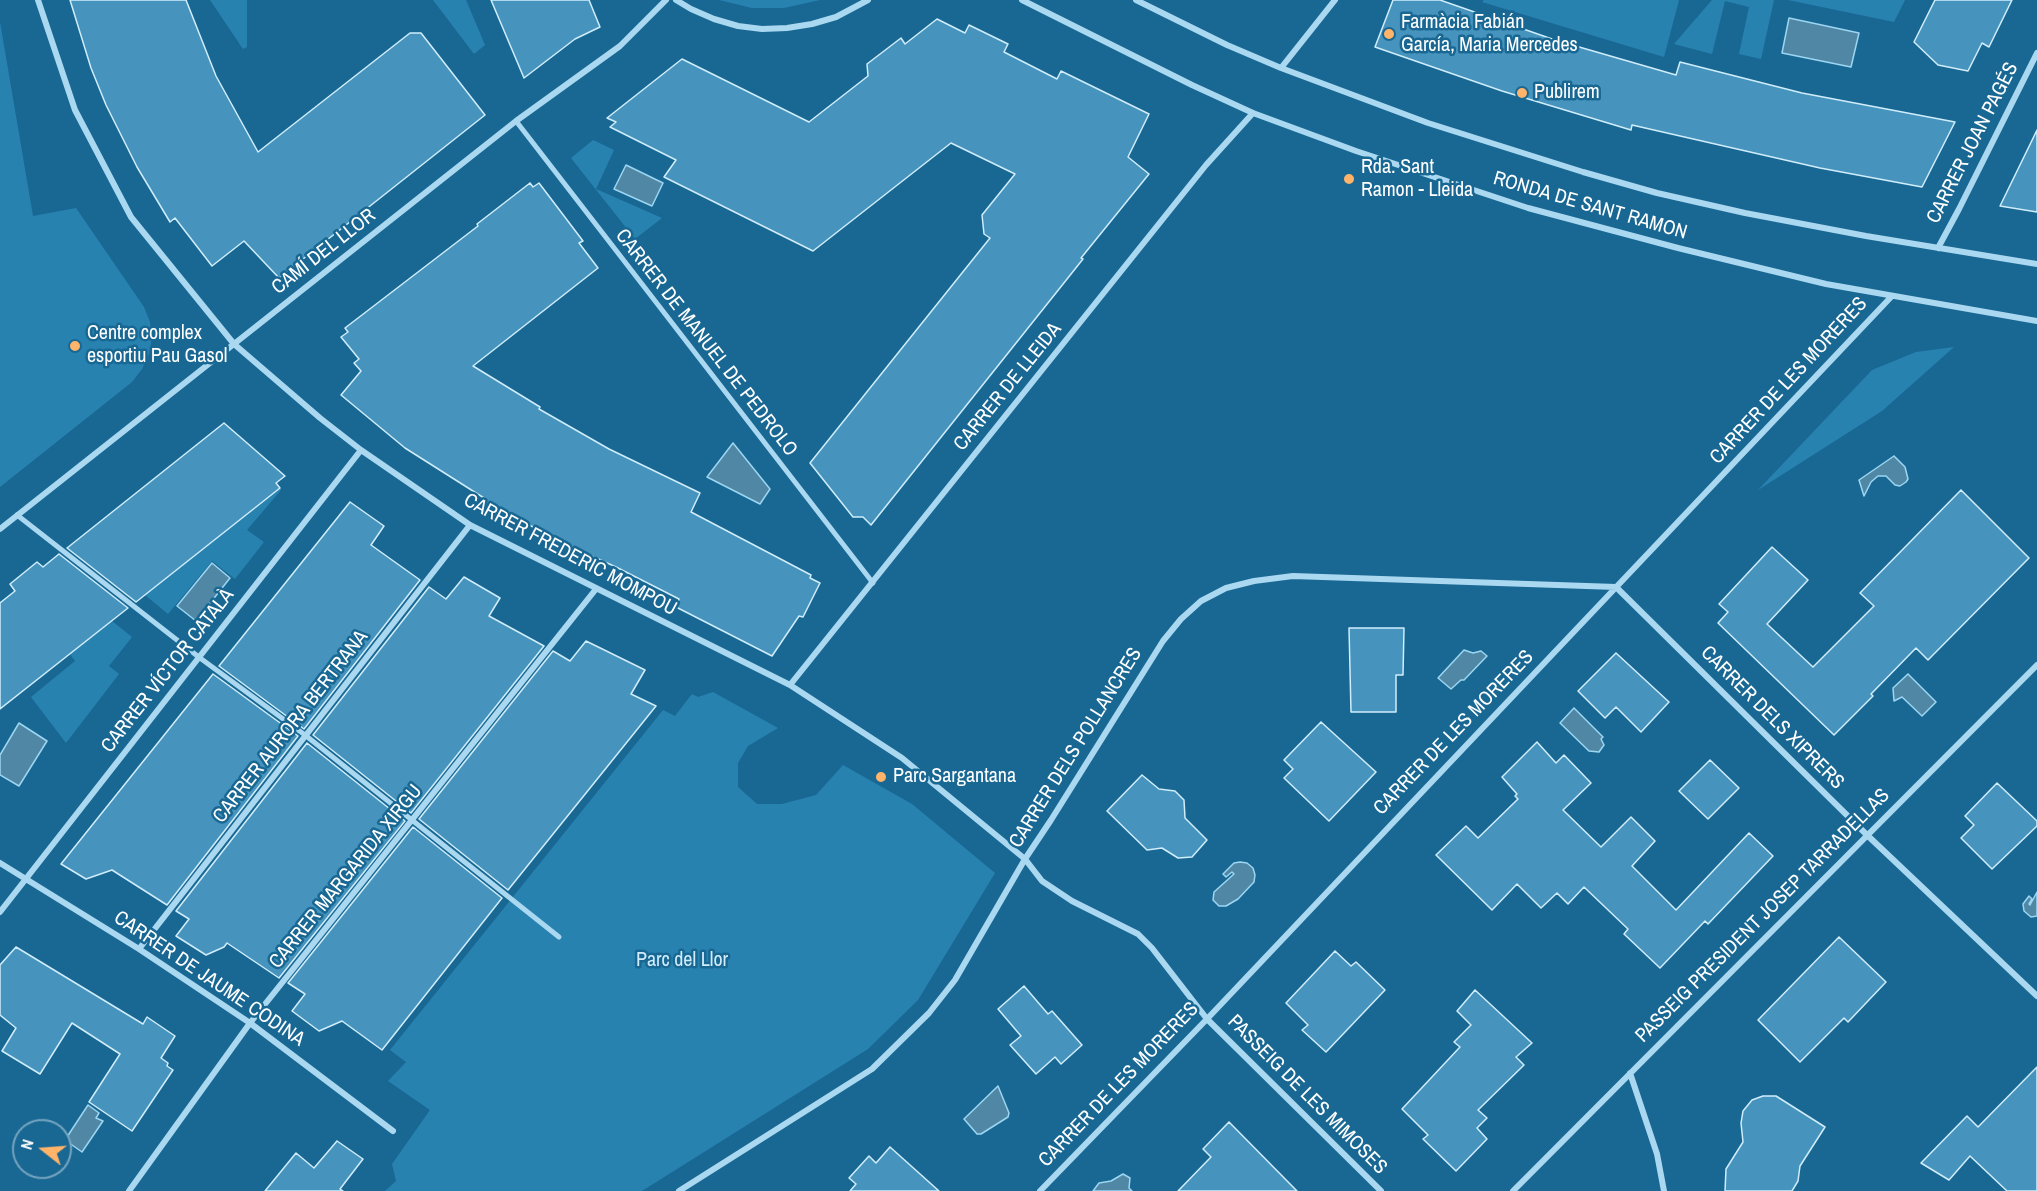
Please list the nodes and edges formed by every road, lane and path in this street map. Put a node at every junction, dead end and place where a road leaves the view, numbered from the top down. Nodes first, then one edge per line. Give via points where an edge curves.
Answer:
1 (38, 0) edge
2 (666, 0) edge
3 (676, 0) edge
4 (868, 0) edge
5 (1022, 0) edge
6 (1136, 0) edge
7 (1335, 0) edge
8 (2037, 53) edge
9 (1281, 68) junction
10 (1253, 113) junction
11 (516, 121) junction
12 (1938, 248) junction
13 (2037, 264) edge
14 (1891, 297) junction
15 (2037, 321) edge
16 (234, 344) junction
17 (361, 450) junction
18 (17, 515) junction
19 (470, 525) junction
20 (0, 529) edge
21 (873, 584) junction
22 (1616, 587) junction
23 (596, 589) junction
24 (200, 658) junction
25 (2037, 666) edge
26 (790, 685) junction
27 (305, 735) junction
28 (412, 822) junction
29 (1867, 835) junction
30 (1025, 859) junction
31 (0, 863) edge
32 (25, 878) junction
33 (0, 912) edge
34 (559, 937) dead end
35 (139, 949) junction
36 (2037, 996) edge
37 (1207, 1019) junction
38 (250, 1023) junction
39 (1630, 1073) junction
40 (393, 1131) dead end
41 (129, 1191) edge
42 (679, 1191) edge
43 (1040, 1191) edge
44 (1381, 1191) edge
45 (1513, 1191) edge
46 (1664, 1191) edge

1 - 16 street, CARRER FREDERIC MOMPOU via 75,110 131,217
2 - 11 street, CAMÍ DEL LLOR via 620,46
3 - 4 street via 714,19 762,29 812,24 836,17
5 - 10 street, RONDA DE SANT RAMON
6 - 9 street, RONDA DE SANT RAMON
7 - 9 street
8 - 12 street, CARRER JOAN PAGÉS
9 - 12 street, RONDA DE SANT RAMON via 1428,123 1657,193
10 - 14 street, RONDA DE SANT RAMON via 1528,208 1678,248
10 - 21 street, CARRER DE LLEIDA via 1206,165
11 - 16 street, CAMÍ DEL LLOR
11 - 21 street, CARRER DE MANUEL DE PEDROLO
12 - 13 street, RONDA DE SANT RAMON
14 - 15 street, RONDA DE SANT RAMON
14 - 22 street, CARRER DE LES MORERES
16 - 17 street, CARRER FREDERIC MOMPOU
16 - 18 street, CAMÍ DEL LLOR
17 - 19 street, CARRER FREDERIC MOMPOU
17 - 24 street, CARRER VÍCTOR CATALÀ
18 - 20 street, CAMÍ DEL LLOR
18 - 24 street
19 - 23 street, CARRER FREDERIC MOMPOU
19 - 27 street, CARRER AURORA BERTRANA
21 - 26 street, CARRER DE LLEIDA
22 - 29 street, CARRER DELS XIPRERS
22 - 30 street, CARRER DELS POLLANCRES via 1293,576 1226,588 1201,601 1163,641
22 - 37 street, CARRER DE LES MORERES
23 - 26 street, CARRER FREDERIC MOMPOU
23 - 28 street, CARRER MARGARIDA XIRGU
24 - 27 street
24 - 32 street, CARRER VÍCTOR CATALÀ
25 - 29 street, PASSEIG PRESIDENT JOSEP TARRADELLAS
26 - 30 street, CARRER FREDERIC MOMPOU via 902,758
27 - 28 street
27 - 35 street, CARRER AURORA BERTRANA
28 - 34 street
28 - 38 street, CARRER MARGARIDA XIRGU
29 - 36 street, CARRER DELS XIPRERS
29 - 39 street, PASSEIG PRESIDENT JOSEP TARRADELLAS
30 - 37 street, PASSEIG DE LES MIMOSES via 1042,881 1072,901 1138,934
30 - 42 street, CARRER DELS POLLANCRES via 955,980 904,1039 872,1069
31 - 32 street, CARRER DE JAUME CODINA
32 - 33 street, CARRER VÍCTOR CATALÀ
32 - 35 street, CARRER DE JAUME CODINA
35 - 38 street, CARRER DE JAUME CODINA
37 - 43 street, CARRER DE LES MORERES
37 - 44 street, PASSEIG DE LES MIMOSES
38 - 40 street, CARRER DE JAUME CODINA
38 - 41 street, CARRER MARGARIDA XIRGU
39 - 45 street, PASSEIG PRESIDENT JOSEP TARRADELLAS
39 - 46 street via 1657,1154

